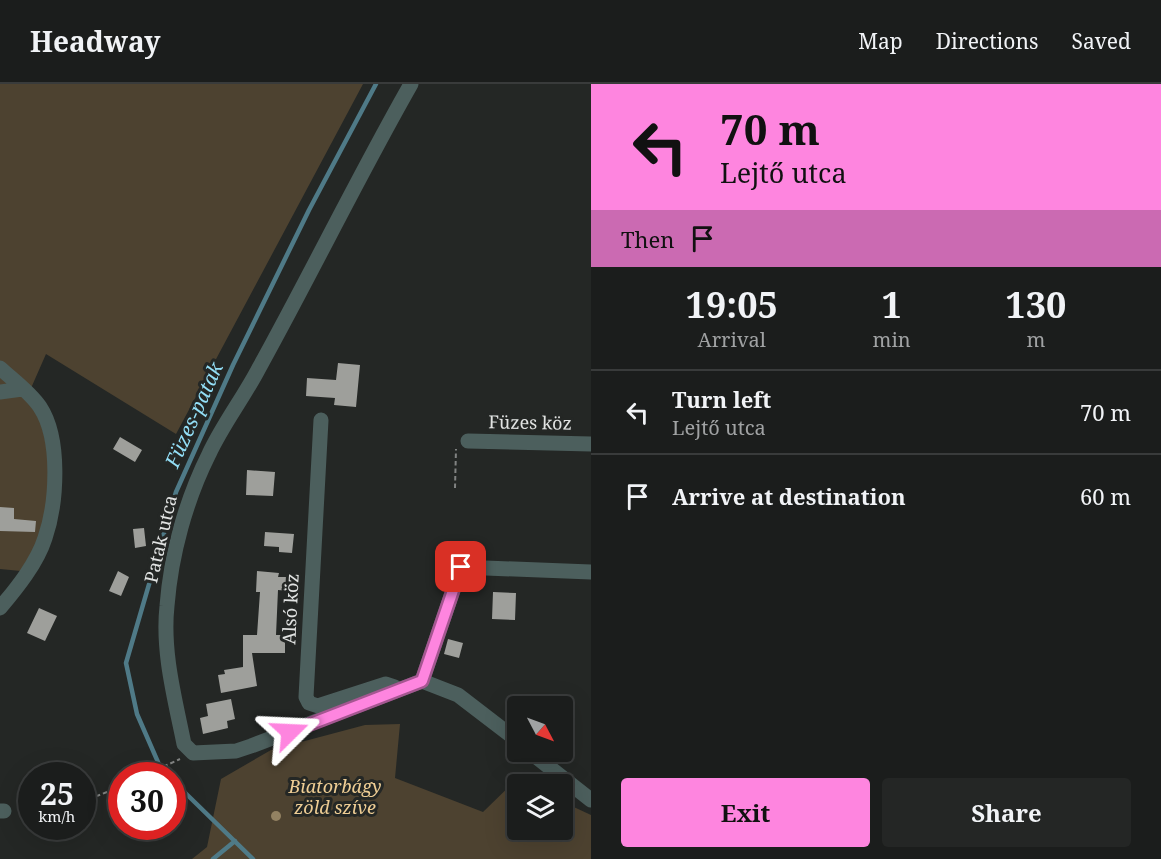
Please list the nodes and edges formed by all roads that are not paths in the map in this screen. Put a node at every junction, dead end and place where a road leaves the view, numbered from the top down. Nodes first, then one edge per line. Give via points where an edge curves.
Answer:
1 (411, 84) edge
2 (0, 369) edge
3 (22, 389) junction
4 (0, 392) edge
5 (321, 420) dead end
6 (468, 441) road end
7 (591, 444) edge
8 (591, 572) edge
9 (0, 608) edge
10 (422, 681) junction
11 (401, 688) junction
12 (507, 733) edge
13 (540, 762) edge
14 (543, 762) edge
15 (551, 774) edge
16 (573, 796) edge
17 (591, 800) edge
18 (591, 811) edge

1 - 11 street, Patak utca via 210,452 186,512 166,609 169,668 184,744 193,753 236,751
2 - 3 street
3 - 4 street
3 - 9 street via 40,407 50,429 53,497 45,540
5 - 11 street, Alsó köz via 306,697 318,706 386,684
6 - 7 street, Füzes köz
8 - 10 street via 461,567
10 - 11 street
10 - 12 street via 458,695
13 - 15 street
14 - 17 street
16 - 18 street

